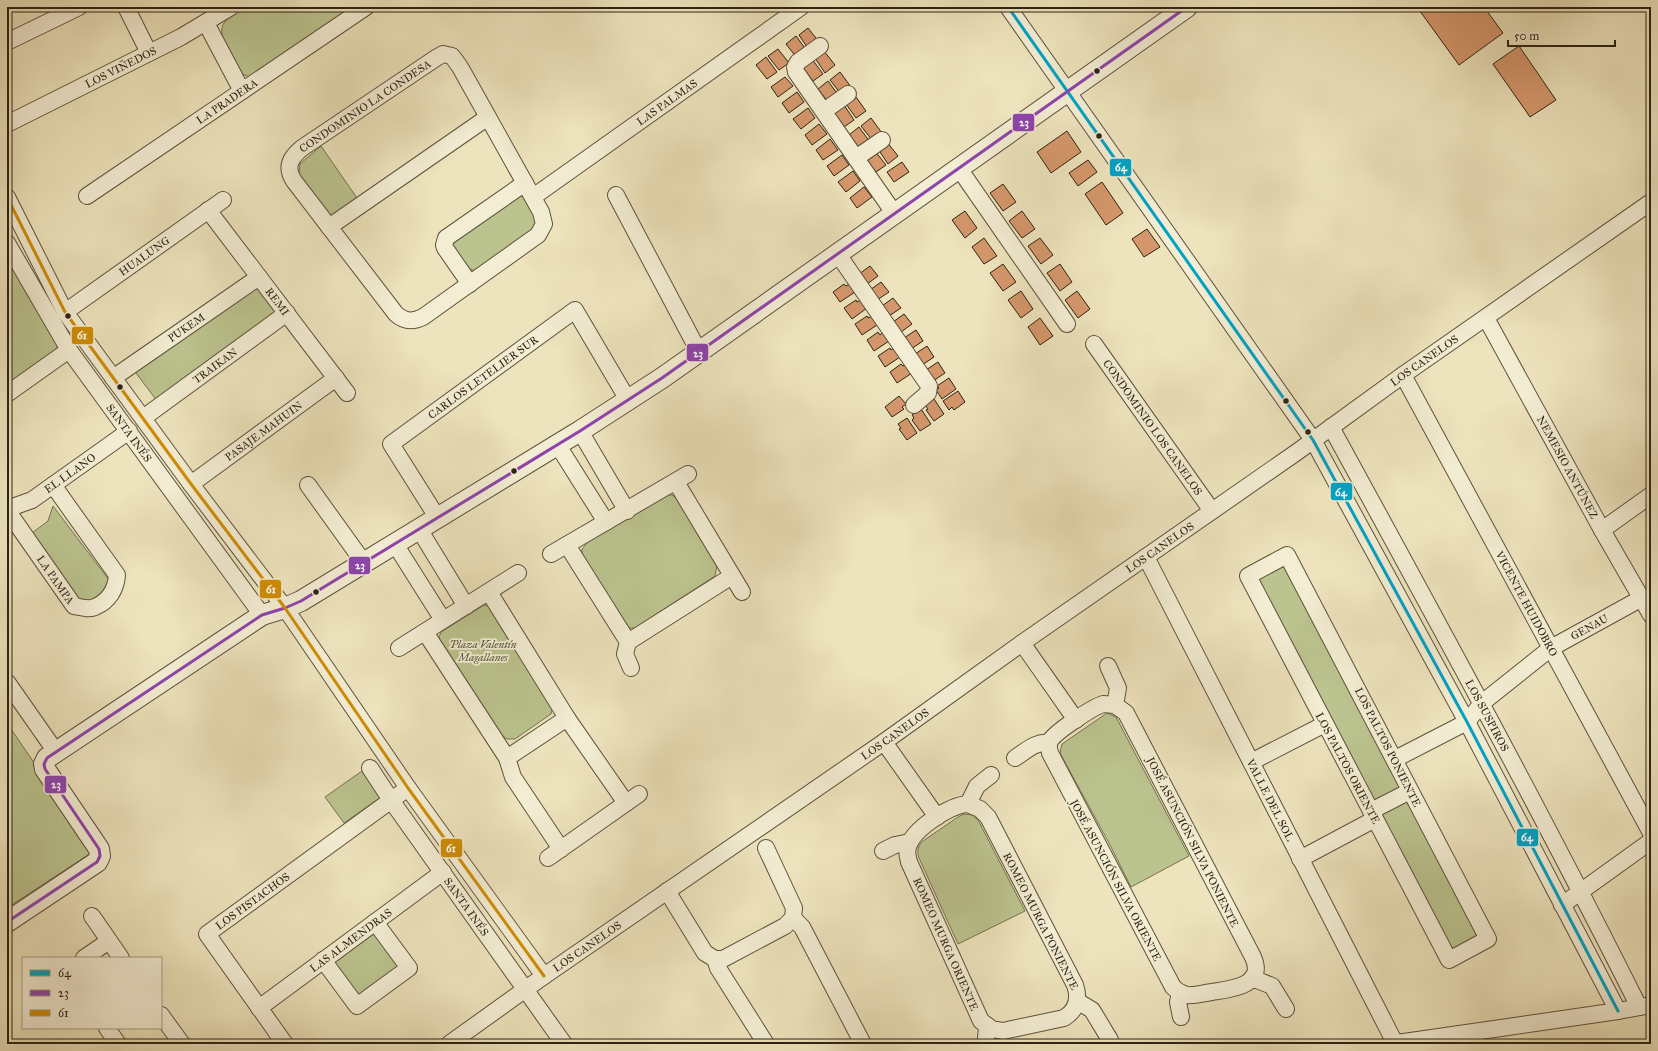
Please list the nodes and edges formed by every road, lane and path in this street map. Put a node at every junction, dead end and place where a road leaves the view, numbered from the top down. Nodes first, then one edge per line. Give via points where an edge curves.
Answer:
1 (79, 7) edge
2 (126, 7) edge
3 (231, 7) edge
4 (366, 7) edge
5 (801, 7) edge
6 (1008, 7) edge
7 (1187, 7) edge
8 (206, 23) junction
9 (7, 42) edge
10 (820, 46) dead end
11 (149, 53) junction
12 (242, 91) junction
13 (1067, 91) junction
14 (848, 94) dead end
15 (824, 111) junction
16 (488, 117) junction
17 (7, 124) edge
18 (882, 140) dead end
19 (856, 158) junction
20 (958, 168) junction
21 (525, 183) junction
22 (616, 195) dead end
23 (87, 196) dead end
24 (7, 197) edge
25 (533, 197) junction
26 (222, 200) dead end
27 (1651, 202) edge
28 (208, 210) junction
29 (894, 213) junction
30 (329, 227) junction
31 (7, 243) edge
32 (837, 253) junction
33 (11, 261) edge
34 (259, 277) junction
35 (470, 284) junction
36 (65, 312) junction
37 (287, 314) junction
38 (1486, 318) junction
39 (1067, 324) dead end
40 (1094, 344) dead end
41 (69, 350) junction
42 (699, 352) junction
43 (1403, 375) junction
44 (113, 378) junction
45 (336, 378) junction
46 (347, 393) dead end
47 (7, 394) edge
48 (628, 400) junction
49 (914, 405) dead end
50 (143, 418) junction
51 (1332, 427) junction
52 (580, 430) junction
53 (129, 431) junction
54 (1313, 440) junction
55 (557, 444) junction
56 (191, 484) junction
57 (53, 485) junction
58 (308, 485) dead end
59 (1651, 495) edge
60 (7, 509) edge
61 (627, 511) junction
62 (1212, 511) junction
63 (438, 517) junction
64 (606, 522) junction
65 (419, 529) junction
66 (1602, 530) junction
67 (394, 544) junction
68 (567, 545) junction
69 (551, 554) dead end
70 (1146, 557) junction
71 (364, 563) junction
72 (518, 573) dead end
73 (732, 576) junction
74 (1248, 576) joint
75 (489, 592) junction
76 (742, 592) dead end
77 (1642, 598) junction
78 (466, 606) junction
79 (285, 608) junction
80 (262, 615) junction
81 (1651, 615) edge
82 (443, 620) junction
83 (425, 632) junction
84 (628, 642) junction
85 (1022, 643) junction
86 (399, 648) dead end
87 (1551, 648) junction
88 (1108, 666) dead end
89 (631, 668) dead end
90 (7, 682) edge
91 (1482, 703) junction
92 (1115, 705) junction
93 (567, 718) junction
94 (1076, 720) junction
95 (1467, 722) junction
96 (1325, 724) junction
97 (884, 742) junction
98 (1049, 743) junction
99 (50, 758) junction
100 (507, 758) junction
101 (1015, 758) dead end
102 (1395, 759) junction
103 (1251, 762) junction
104 (370, 768) dead end
105 (991, 775) dead end
106 (408, 788) junction
107 (1410, 791) junction
108 (638, 794) dead end
109 (391, 800) junction
110 (626, 803) junction
111 (968, 804) junction
112 (1373, 815) junction
113 (937, 817) junction
114 (910, 842) junction
115 (1650, 844) edge
116 (766, 848) dead end
117 (883, 851) dead end
118 (1300, 859) junction
119 (443, 872) junction
120 (667, 891) junction
121 (1581, 892) junction
122 (1562, 905) junction
123 (92, 916) dead end
124 (793, 918) junction
125 (7, 922) edge
126 (375, 922) junction
127 (109, 941) junction
128 (85, 957) edge
129 (120, 957) edge
130 (323, 960) junction
131 (715, 960) junction
132 (1449, 960) joint
133 (544, 976) junction
134 (1252, 978) junction
135 (525, 989) junction
136 (1180, 993) junction
137 (1077, 1001) junction
138 (1645, 1006) edge
139 (259, 1008) junction
140 (1286, 1009) dead end
141 (1618, 1011) junction
142 (162, 1016) edge
143 (1181, 1016) dead end
144 (988, 1027) junction
145 (108, 1029) edge
146 (1110, 1040) dead end
147 (118, 1044) edge
148 (182, 1044) edge
149 (285, 1044) edge
150 (449, 1044) edge
151 (564, 1044) edge
152 (766, 1044) edge
153 (863, 1044) edge
154 (987, 1044) edge
155 (1392, 1044) edge

1 - 9 street
2 - 11 street
3 - 8 street, LOS VIÑEDOS
4 - 12 street, LA PRADERA
5 - 25 street, LAS PALMAS
6 - 13 street, LOS SUSPIROS
7 - 13 street
8 - 11 street, LOS VIÑEDOS
8 - 12 street
10 - 15 street via 795,67
11 - 17 street, LOS VIÑEDOS
12 - 23 street, LA PRADERA
13 - 20 street
13 - 54 street, LOS SUSPIROS
14 - 15 street
15 - 19 street
16 - 21 street, CONDOMINIO LA CONDESA
16 - 30 street
16 - 30 street, CONDOMINIO LA CONDESA via 455,58 443,54 302,148 290,160 289,172
18 - 19 street
19 - 29 street
20 - 29 street
20 - 39 street
21 - 25 street, CONDOMINIO LA CONDESA
21 - 35 street via 446,238 445,248
22 - 42 street
24 - 36 street, SANTA INÉS
25 - 35 street, CONDOMINIO LA CONDESA via 543,218 541,232
26 - 28 street, HUALUNG
27 - 38 street, LOS CANELOS
28 - 34 street, REMI
28 - 36 street, HUALUNG
29 - 32 street
30 - 35 street, CONDOMINIO LA CONDESA via 396,314 405,320 415,321 423,317
31 - 33 street, SANTA INÉS
32 - 42 street
32 - 49 street via 929,386 928,393
33 - 41 street, SANTA INÉS
34 - 37 street, REMI
34 - 44 street, PUKEM
36 - 44 street, SANTA INÉS
37 - 45 street, REMI
37 - 50 street, TRAIKAN
38 - 43 street, LOS CANELOS
38 - 66 street, NEMESIO ANTÚNEZ
40 - 62 street, CONDOMINIO LOS CANELOS
41 - 47 street
41 - 53 street, SANTA INÉS
42 - 48 street
43 - 51 street, LOS CANELOS
43 - 87 street, VICENTE HUIDOBRO
44 - 50 street, SANTA INÉS
45 - 46 street, REMI
45 - 56 street, PASAJE MAHUIN
48 - 52 street
48 - 63 street, CARLOS LETELIER SUR via 575,310 391,444
50 - 56 street, SANTA INÉS
51 - 54 street, LOS CANELOS
51 - 91 street, LOS SUSPIROS
52 - 55 street
52 - 61 street
53 - 57 street, EL LLANO
53 - 80 street, SANTA INÉS
54 - 62 street, LOS CANELOS
54 - 95 street, LOS SUSPIROS
55 - 63 street
55 - 64 street
56 - 79 street, SANTA INÉS
57 - 60 street, EL LLANO via 32,500
57 - 60 street, LA PAMPA via 117,575 112,594 95,608 74,606
58 - 71 street
59 - 66 street
61 - 64 street
61 - 73 street via 682,478
62 - 70 street, LOS CANELOS
63 - 65 street
64 - 68 street
65 - 67 street
65 - 78 street
66 - 77 street, NEMESIO ANTÚNEZ
67 - 71 street
67 - 82 street
68 - 69 street
68 - 84 street
70 - 85 street, LOS CANELOS
70 - 103 street, VALLE DEL SOL
71 - 79 street via 301,602
72 - 75 street
73 - 76 street
73 - 84 street
74 - 96 street, LOS PALTOS ORIENTE
74 - 102 street, LOS PALTOS PONIENTE via 1287,555
75 - 78 street
75 - 93 street
77 - 81 street, NEMESIO ANTÚNEZ
77 - 87 street, GENAU
78 - 82 street
79 - 80 street
79 - 106 street, SANTA INÉS
80 - 99 street
82 - 83 street
83 - 86 street
83 - 100 street
84 - 89 street via 625,654
85 - 94 street
85 - 97 street, LOS CANELOS
87 - 91 street, GENAU
87 - 115 street, VICENTE HUIDOBRO
88 - 92 street via 1118,688
90 - 99 street
91 - 95 street, GENAU
91 - 121 street, LOS SUSPIROS
92 - 94 street via 1097,706
92 - 134 street, JOSÉ ASUNCIÓN SILVA PONIENTE via 1123,709 1128,716 1253,957 1256,969
93 - 100 street
93 - 110 street
94 - 98 street via 1052,737
95 - 102 street
95 - 122 street, LOS SUSPIROS
96 - 103 street
96 - 112 street, LOS PALTOS ORIENTE
97 - 113 street
97 - 120 street, LOS CANELOS
98 - 101 street via 1035,744
98 - 136 street, JOSÉ ASUNCIÓN SILVA ORIENTE via 1050,753 1171,984
99 - 125 street via 45,769 99,849 100,856 97,862
100 - 110 street via 513,777 555,853
102 - 107 street, LOS PALTOS PONIENTE
103 - 118 street, VALLE DEL SOL
104 - 109 street, SANTA INÉS
105 - 111 street via 977,786
106 - 109 street, LOS PISTACHOS
106 - 133 street, SANTA INÉS
107 - 112 street
107 - 132 street, LOS PALTOS PONIENTE via 1488,939
108 - 110 street
109 - 119 street, SANTA INÉS
109 - 139 street, LOS PISTACHOS via 207,934
111 - 113 street via 956,806
111 - 137 street, ROMEO MURGA PONIENTE via 980,809 988,817 1075,985
112 - 118 street
112 - 132 street, LOS PALTOS ORIENTE
113 - 114 street
114 - 117 street
114 - 144 street, ROMEO MURGA ORIENTE via 907,852 909,862 979,1018
115 - 121 street
116 - 124 street via 794,908
118 - 155 street, VALLE DEL SOL
119 - 126 street, LAS ALMENDRAS
119 - 135 street, SANTA INÉS
120 - 131 street via 705,953
120 - 133 street, LOS CANELOS
121 - 122 street
121 - 138 street, LOS SUSPIROS
122 - 141 street, LOS SUSPIROS
123 - 127 street
124 - 131 street via 780,930 724,959
124 - 153 street via 802,927
126 - 130 street, LAS ALMENDRAS
126 - 130 street via 408,968 357,1006
127 - 128 street
127 - 129 street
130 - 139 street, LAS ALMENDRAS
131 - 152 street
133 - 135 street, LOS CANELOS
134 - 136 street via 1244,986 1194,995
134 - 140 street via 1272,986
135 - 150 street, LOS CANELOS
135 - 151 street, SANTA INÉS
136 - 143 street via 1178,1002
137 - 144 street via 1070,1014 1060,1020 1003,1031
137 - 146 street, ROMEO MURGA PONIENTE via 1092,1010
138 - 141 street
139 - 149 street, LOS PISTACHOS
141 - 155 street
142 - 148 street
144 - 154 street
145 - 147 street

